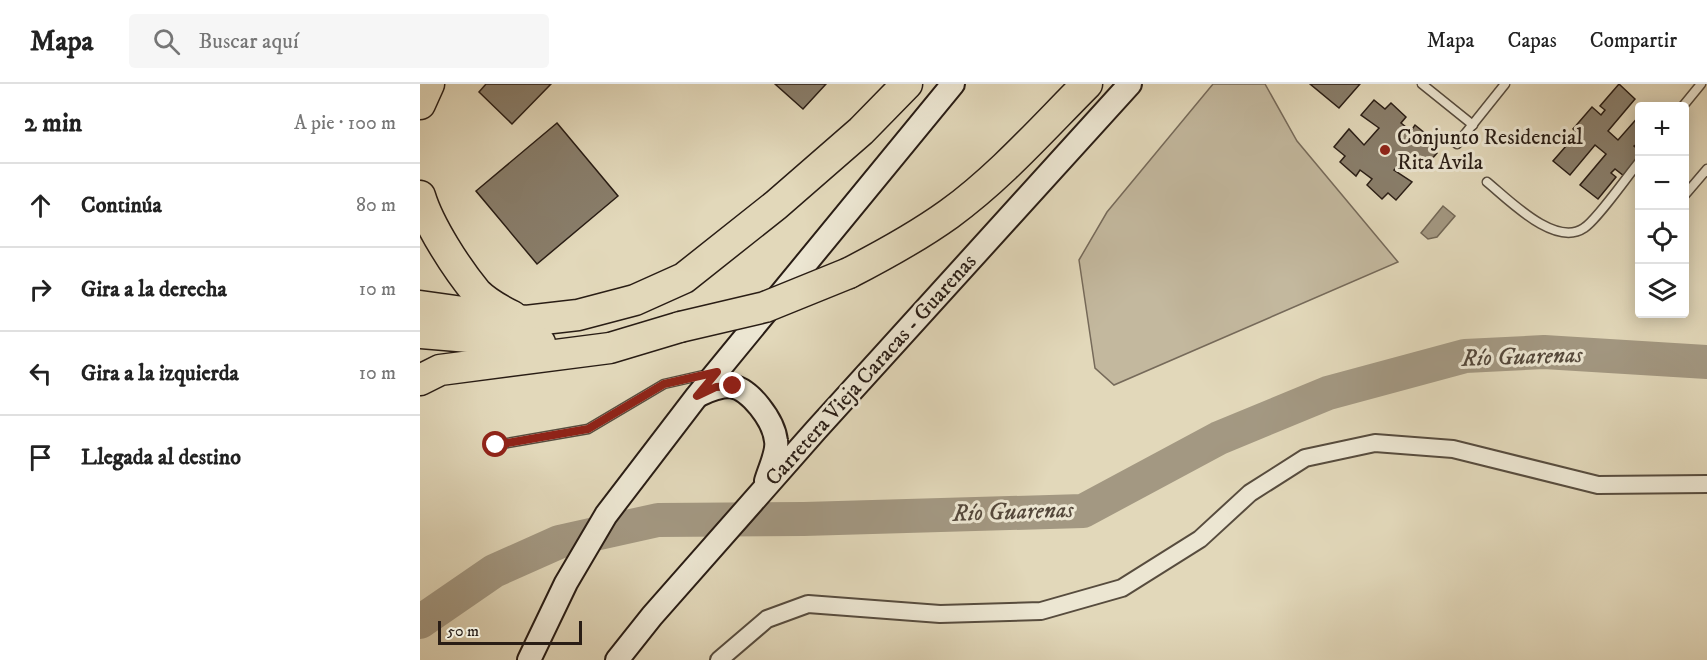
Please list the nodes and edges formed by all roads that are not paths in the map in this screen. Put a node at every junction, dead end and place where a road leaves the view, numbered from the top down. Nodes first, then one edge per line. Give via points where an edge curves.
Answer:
1 (429, 84) edge
2 (907, 84) edge
3 (952, 84) edge
4 (1087, 84) edge
5 (1130, 84) edge
6 (1422, 84) edge
7 (1505, 84) edge
8 (1701, 84) edge
9 (1686, 102) edge
10 (420, 104) edge
11 (1473, 125) junction
12 (1457, 144) dead end
13 (1635, 167) edge
14 (1707, 169) edge
15 (1487, 182) dead end
16 (1689, 190) edge
17 (420, 196) edge
18 (420, 306) edge
19 (526, 321) junction
20 (420, 333) edge
21 (609, 348) junction
22 (717, 372) junction
23 (420, 380) edge
24 (697, 396) junction
25 (496, 445) dead end
26 (1707, 484) edge
27 (765, 487) junction
28 (529, 660) edge
29 (617, 660) edge
30 (719, 660) edge

1 - 10 highway
2 - 19 highway via 853,138 684,278 634,300 578,315
3 - 22 main road
4 - 21 highway, bridge via 993,177 904,244 849,273 765,307
5 - 27 main road, Carretera Vieja Caracas - Guarenas
6 - 11 lane
7 - 11 lane
8 - 9 lane
11 - 12 lane
13 - 15 lane via 1586,228 1572,234 1541,226
14 - 16 lane
17 - 19 highway via 438,235 478,293 499,310
18 - 19 highway
20 - 21 highway
21 - 23 highway via 440,370
22 - 24 main road
22 - 25 lane via 664,384 588,429
24 - 27 main road via 716,387 733,386 760,408 777,442
24 - 28 main road via 606,515 566,583
26 - 30 street via 1598,485 1453,449 1375,443 1305,458 1250,493 1200,539 1122,588 1041,611 940,614 808,603 767,619
27 - 29 main road, Carretera Vieja Caracas - Guarenas

